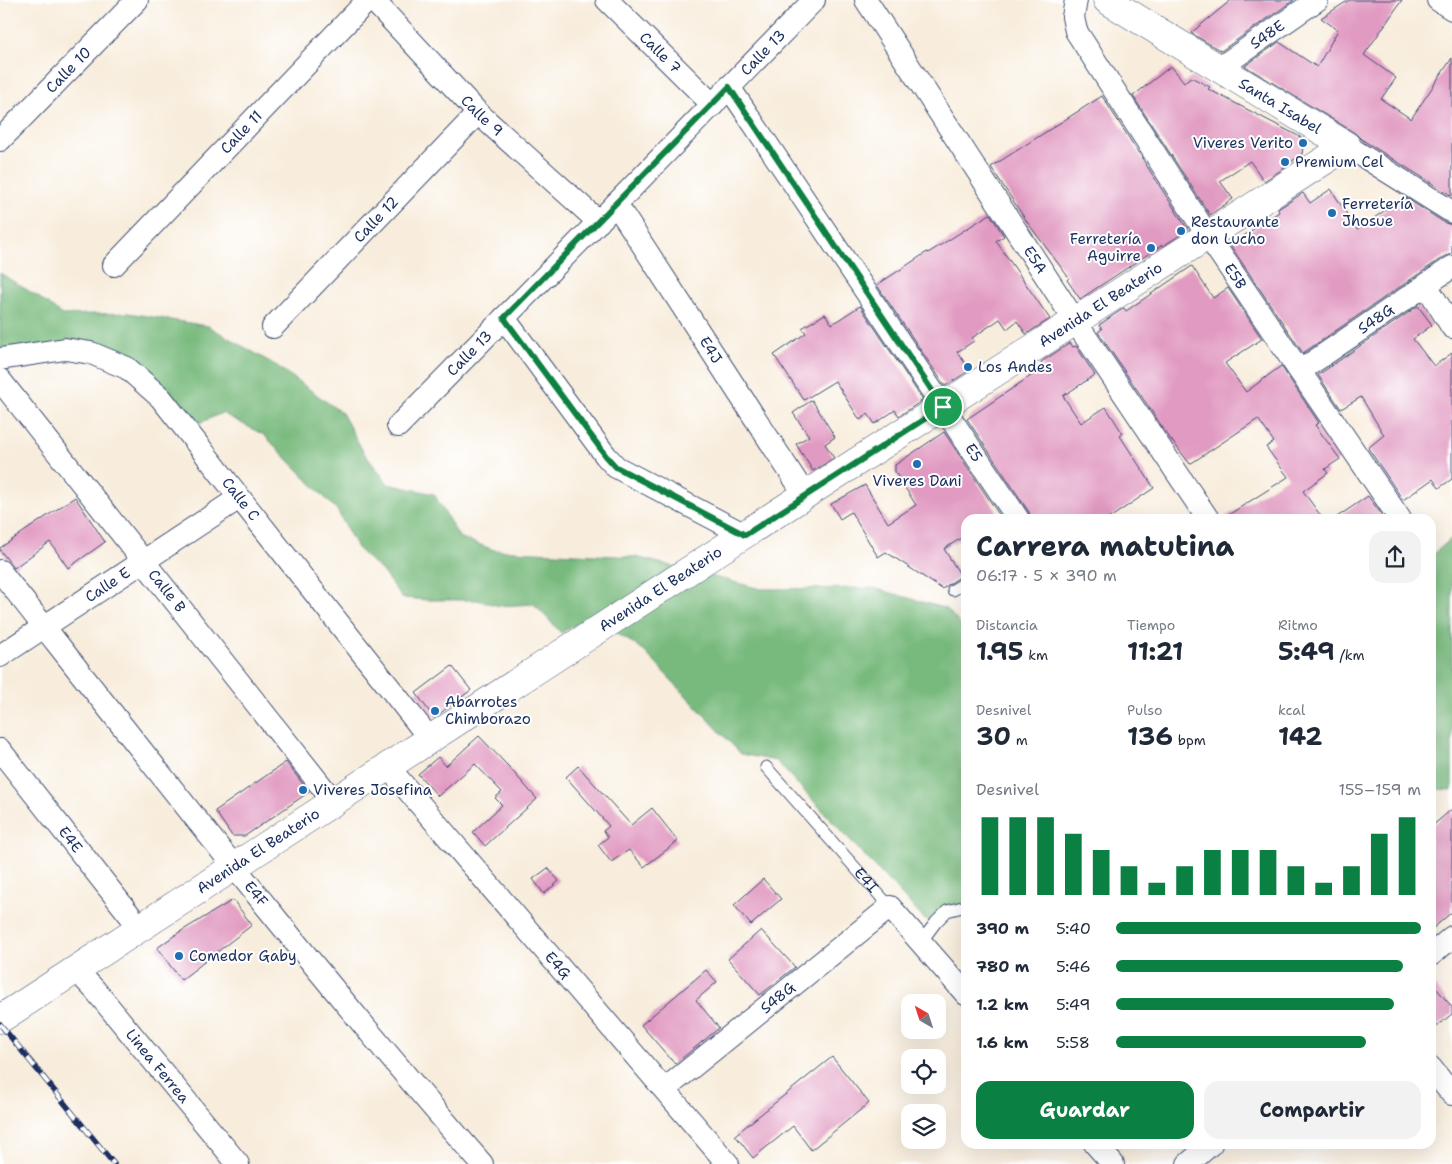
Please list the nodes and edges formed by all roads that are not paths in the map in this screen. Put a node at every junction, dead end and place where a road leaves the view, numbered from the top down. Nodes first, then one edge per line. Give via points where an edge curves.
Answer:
1 (137, 0) edge
2 (368, 0) edge
3 (373, 0) edge
4 (607, 0) edge
5 (814, 0) edge
6 (866, 0) edge
7 (1076, 0) edge
8 (1107, 0) edge
9 (1317, 0) edge
10 (1438, 0) edge
11 (1452, 9) edge
12 (1218, 69) junction
13 (729, 87) junction
14 (713, 105) junction
15 (478, 112) junction
16 (0, 140) edge
17 (1347, 146) junction
18 (616, 204) junction
19 (1452, 212) edge
20 (599, 222) junction
21 (1208, 236) junction
22 (114, 265) dead end
23 (1452, 266) edge
24 (1426, 285) junction
25 (504, 318) junction
26 (1075, 321) junction
27 (1452, 326) edge
28 (274, 327) dead end
29 (0, 360) edge
30 (1300, 371) junction
31 (0, 380) edge
32 (943, 407) junction
33 (398, 426) dead end
34 (805, 495) junction
35 (239, 498) junction
36 (1015, 514) edge
37 (1205, 514) edge
38 (1397, 514) edge
39 (745, 535) junction
40 (144, 561) junction
41 (0, 571) edge
42 (961, 585) edge
43 (952, 590) dead end
44 (44, 627) junction
45 (0, 656) edge
46 (430, 739) junction
47 (0, 750) edge
48 (388, 767) junction
49 (766, 767) dead end
50 (334, 802) junction
51 (233, 868) junction
52 (890, 907) junction
53 (961, 907) edge
54 (140, 928) junction
55 (1452, 937) edge
56 (921, 942) junction
57 (1436, 951) edge
58 (76, 970) junction
59 (961, 988) edge
60 (0, 1019) edge
61 (1436, 1074) edge
62 (665, 1089) junction
63 (1452, 1094) edge
64 (1100, 1149) edge
65 (1205, 1149) edge
66 (238, 1164) edge
67 (482, 1164) edge
68 (728, 1164) edge
69 (1113, 1164) edge
70 (1188, 1164) edge

1 - 16 street, Calle 10
2 - 22 street, Calle 11
3 - 15 street, Calle 9
4 - 14 street, Calle 7
5 - 13 street, Calle 13
6 - 26 street, E5A
7 - 21 street, E5B via 1072,17 1076,30
8 - 12 street, Santa Isabel
9 - 12 street, S48E
10 - 11 street
12 - 17 street, Santa Isabel
13 - 14 street, Calle 13
13 - 32 street, E5
14 - 18 street, Calle 13
15 - 20 street, Calle 9
15 - 28 street, Calle 12
17 - 19 street, Santa Isabel
17 - 21 street, Avenida El Beaterio
18 - 20 street, Calle 13
18 - 34 street, E4J
20 - 25 street, Calle 13
21 - 26 street, Avenida El Beaterio
21 - 30 street, E5B
23 - 24 street, S48G
24 - 27 street
24 - 30 street, S48G
25 - 33 street, Calle 13
25 - 39 street via 616,467
26 - 32 street, Avenida El Beaterio
26 - 37 street, E5A
29 - 35 street, Calle C via 65,349 90,354 127,368 161,398
30 - 38 street, E5B
31 - 40 street, Calle B
32 - 34 street, Avenida El Beaterio
32 - 36 street, E5
34 - 39 street, Avenida El Beaterio
35 - 40 street, Calle E
35 - 46 street, Calle C
39 - 46 street, Avenida El Beaterio
40 - 44 street, Calle E
40 - 50 street, Calle B
41 - 44 street, E4F
42 - 43 lane
44 - 45 street, Calle E
44 - 51 street, E4F
46 - 48 street, Avenida El Beaterio
47 - 54 street, E4E
48 - 50 street, Avenida El Beaterio
48 - 62 street, E4G
49 - 52 lane, E4I
50 - 51 street, Avenida El Beaterio
51 - 54 street, Avenida El Beaterio
51 - 67 street, E4F via 396,1066
52 - 56 street, E4I
52 - 62 street, S48G
53 - 56 lane via 947,911
54 - 58 street, Avenida El Beaterio
55 - 57 street
56 - 59 street, E4I
58 - 60 street, Avenida El Beaterio
58 - 66 street, Linea Ferrea
61 - 63 street
62 - 68 street, E4G
64 - 69 street
65 - 70 street

